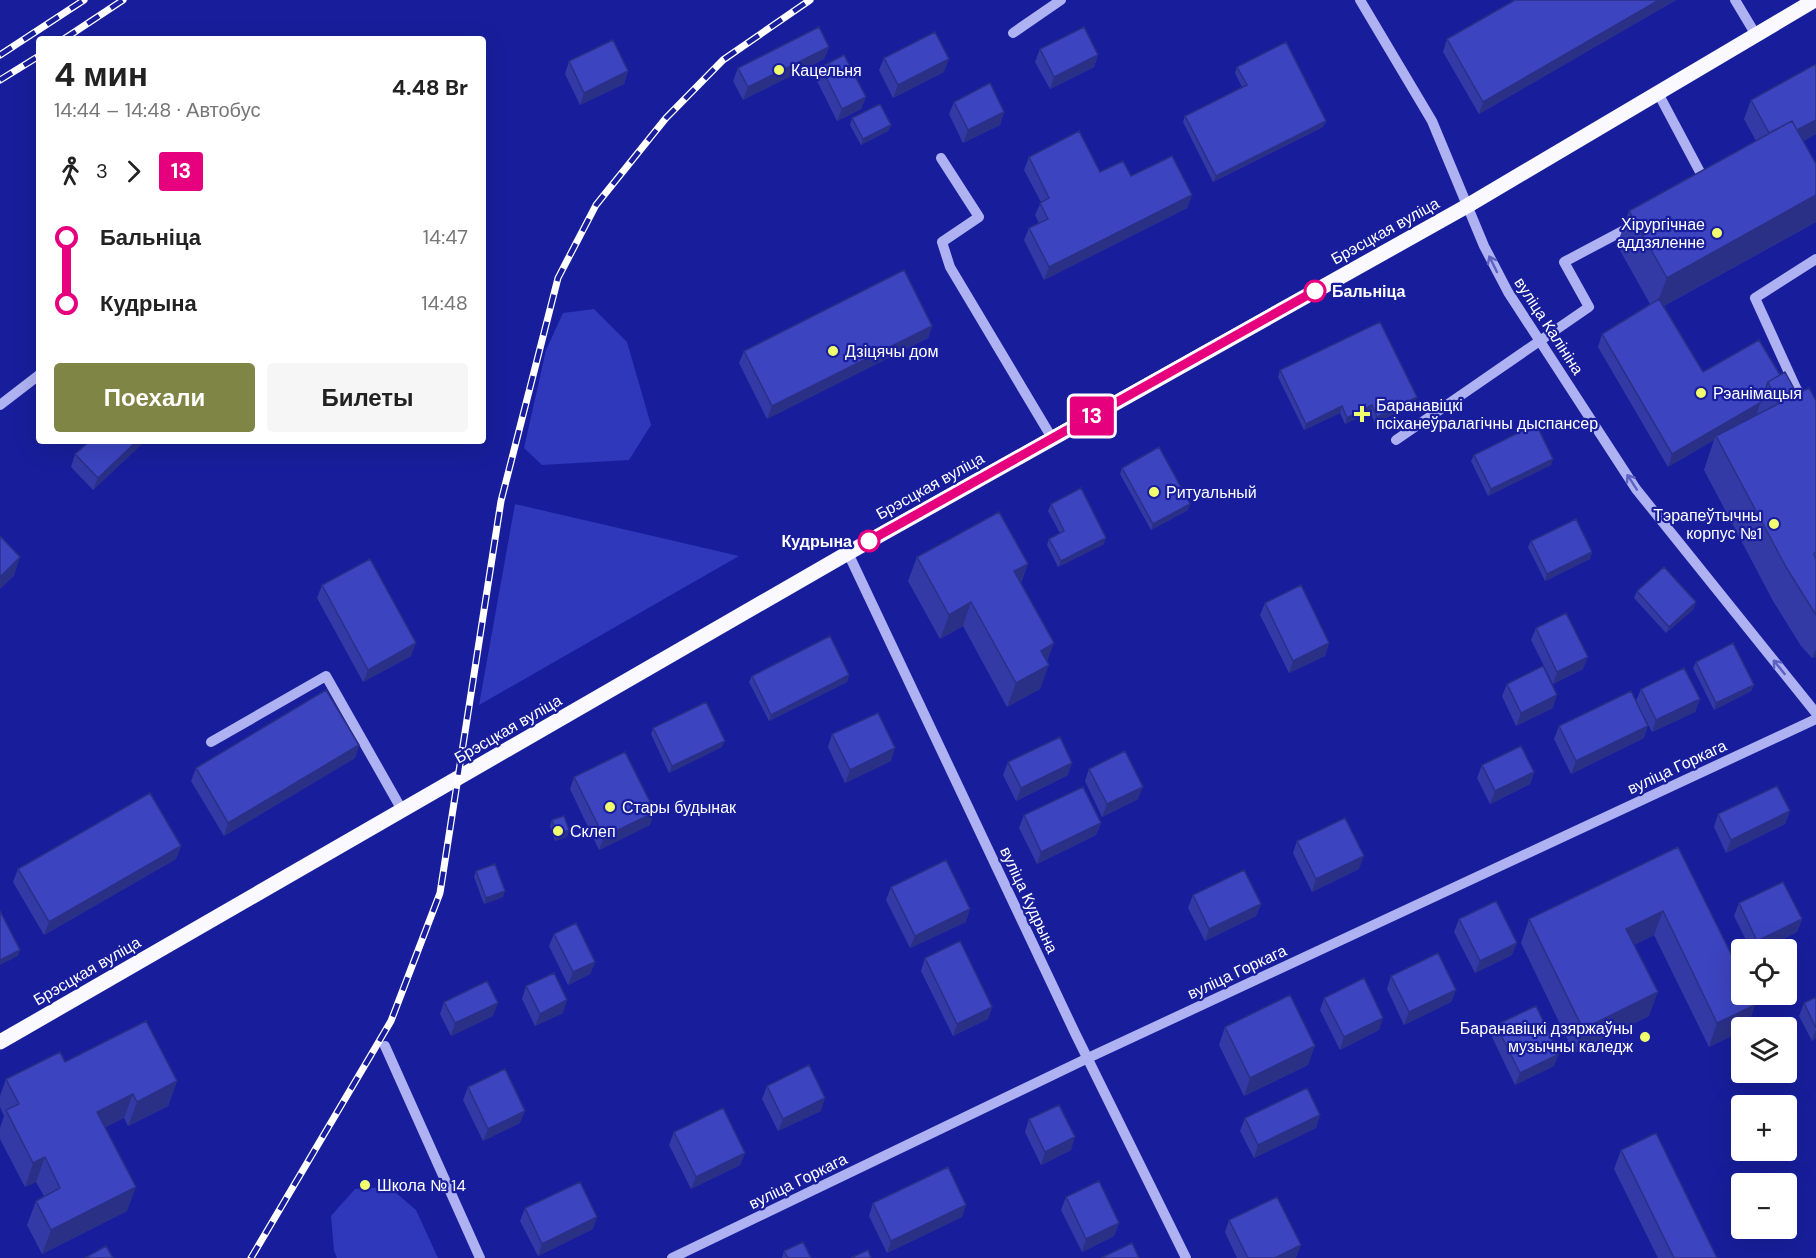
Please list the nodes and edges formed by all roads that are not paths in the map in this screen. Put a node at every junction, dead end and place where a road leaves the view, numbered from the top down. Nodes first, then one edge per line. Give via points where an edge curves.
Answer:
1 (1061, 0) edge
2 (1360, 0) edge
3 (1735, 0) edge
4 (1815, 0) edge
5 (1013, 33) dead end
6 (1756, 35) junction
7 (1658, 93) junction
8 (941, 158) dead end
9 (1692, 192) edge
10 (1467, 206) junction
11 (1647, 218) edge
12 (1816, 259) edge
13 (1540, 339) junction
14 (36, 377) edge
15 (0, 405) edge
16 (1816, 421) edge
17 (1052, 438) junction
18 (1396, 440) dead end
19 (848, 553) junction
20 (1816, 712) edge
21 (1816, 719) edge
22 (211, 742) dead end
23 (402, 810) junction
24 (0, 1042) edge
25 (385, 1046) dead end
26 (1088, 1058) junction
27 (480, 1258) edge
28 (672, 1258) edge
29 (1186, 1258) edge

1 - 5 street
2 - 10 street, вуліца Калініна via 1432,121
3 - 6 street
4 - 6 main road, Брэсцкая вуліца
6 - 7 main road, Брэсцкая вуліца
7 - 9 street via 1700,172 1699,188
7 - 10 main road, Брэсцкая вуліца
8 - 17 street via 979,217 942,242 950,267
13 -> 10 street, вуліца Калініна via 1498,274
10 - 17 main road, Брэсцкая вуліца
11 - 13 street via 1564,262 1589,307
12 - 16 street via 1755,298 1796,388
13 - 18 street
20 -> 13 street, вуліца Калініна via 1636,489
14 - 15 street
17 - 19 main road, Брэсцкая вуліца
19 - 23 main road, Брэсцкая вуліца
19 - 26 street, вуліца Кудрына
21 - 26 street, вуліца Горкага
22 - 23 street via 326,676
23 - 24 main road, Брэсцкая вуліца
25 - 27 street
26 - 28 street, вуліца Горкага
26 - 29 street, вуліца Кудрына

